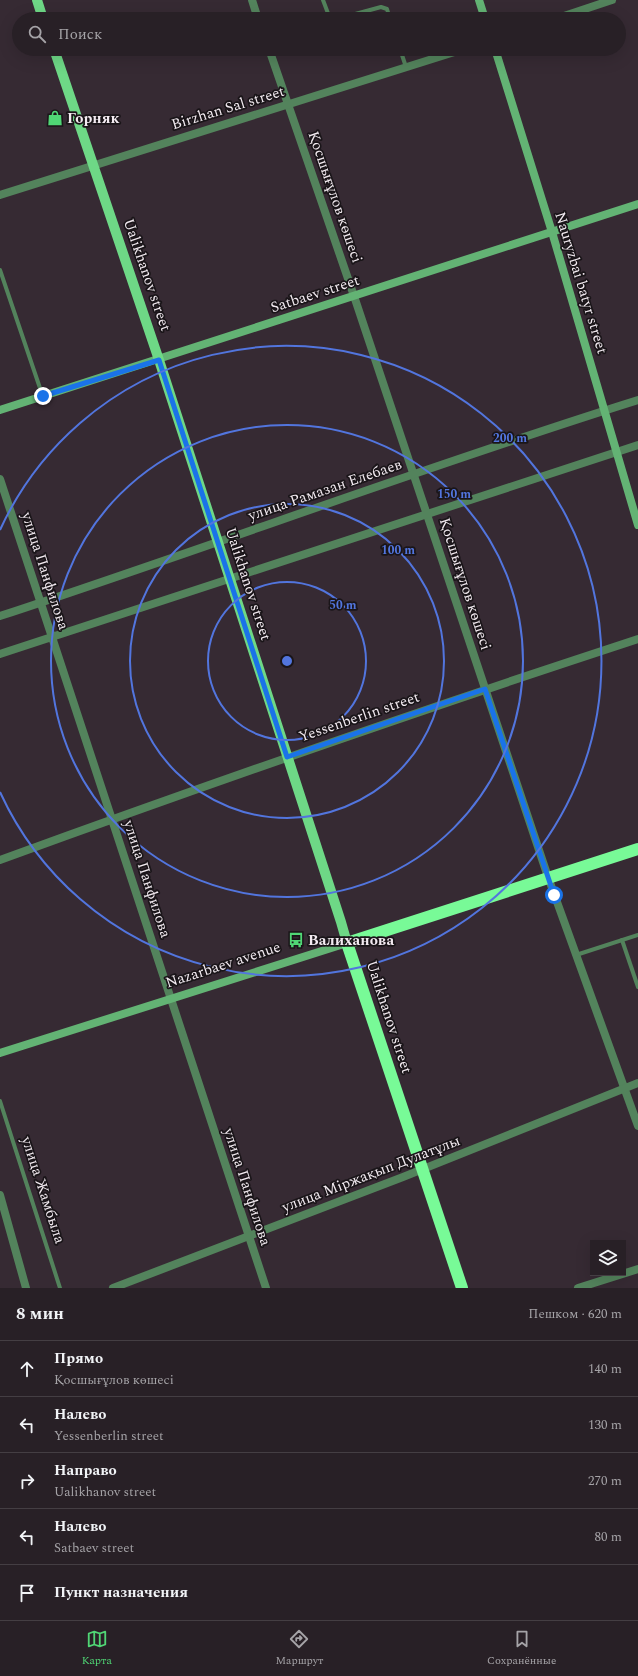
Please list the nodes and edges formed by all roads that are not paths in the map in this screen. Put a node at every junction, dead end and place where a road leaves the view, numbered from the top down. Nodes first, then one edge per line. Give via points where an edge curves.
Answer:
1 (37, 0) edge
2 (252, 0) edge
3 (323, 0) edge
4 (479, 0) edge
5 (612, 0) edge
6 (41, 12) edge
7 (256, 12) edge
8 (328, 12) edge
9 (363, 12) edge
10 (388, 12) edge
11 (483, 12) edge
12 (576, 12) edge
13 (56, 56) edge
14 (271, 56) edge
15 (402, 56) edge
16 (441, 56) edge
17 (497, 56) edge
18 (406, 67) junction
19 (288, 104) junction
20 (93, 165) junction
21 (0, 195) edge
22 (638, 204) edge
23 (552, 232) junction
24 (0, 270) edge
25 (354, 296) junction
26 (159, 360) junction
27 (43, 396) junction
28 (638, 400) edge
29 (0, 410) edge
30 (604, 411) junction
31 (638, 445) edge
32 (616, 452) junction
33 (413, 474) junction
34 (0, 479) edge
35 (426, 514) junction
36 (638, 525) edge
37 (218, 543) junction
38 (230, 579) junction
39 (41, 603) junction
40 (0, 616) edge
41 (52, 636) junction
42 (638, 639) edge
43 (0, 654) edge
44 (485, 689) junction
45 (287, 757) junction
46 (112, 820) junction
47 (638, 849) edge
48 (0, 860) edge
49 (548, 877) junction
50 (638, 935) edge
51 (622, 940) junction
52 (347, 942) junction
53 (576, 955) junction
54 (638, 987) edge
55 (171, 998) junction
56 (0, 1053) edge
57 (638, 1083) edge
58 (624, 1088) junction
59 (0, 1101) edge
60 (638, 1126) edge
61 (423, 1169) junction
62 (0, 1195) edge
63 (249, 1236) junction
64 (638, 1269) edge
65 (26, 1288) edge
66 (60, 1288) edge
67 (113, 1288) edge
68 (266, 1288) edge
69 (462, 1288) edge
70 (578, 1288) edge

1 - 6 main road
2 - 7 street
3 - 8 lane
4 - 11 street
5 - 12 street
9 - 10 lane via 381,7
13 - 20 main road, Ualikhanov street
14 - 19 street, Қосшығұлов көшесі
15 - 18 lane
16 - 18 street, Birzhan Sal street
17 - 23 street, Nauryzbai batyr street
18 - 19 street, Birzhan Sal street
19 - 20 street, Birzhan Sal street
19 - 25 street, Қосшығұлов көшесі
20 - 21 street, Birzhan Sal street
20 - 26 main road, Ualikhanov street
22 - 23 street, Satbaev street
23 - 25 street, Satbaev street
23 - 30 street, Nauryzbai batyr street
24 - 27 lane
25 - 26 street, Satbaev street
25 - 33 street, Қосшығұлов көшесі
26 - 27 street, Satbaev street
26 - 37 main road, Ualikhanov street
27 - 29 street, Satbaev street
28 - 30 street, улица Рамазан Елебаев
30 - 32 street, Nauryzbai batyr street
30 - 33 street, улица Рамазан Елебаев
31 - 32 street
32 - 35 street
32 - 36 street, Nauryzbai batyr street
33 - 35 street, Қосшығұлов көшесі
33 - 37 street, улица Рамазан Елебаев
34 - 39 street, улица Панфилова
35 - 38 street
35 - 44 street, Қосшығұлов көшесі
37 - 38 main road, Ualikhanov street
37 - 39 street, улица Рамазан Елебаев
38 - 41 street
38 - 45 main road, Ualikhanov street
39 - 40 street, улица Рамазан Елебаев
39 - 41 street, улица Панфилова
41 - 43 street
41 - 46 street, улица Панфилова
42 - 44 street, Yessenberlin street
44 - 45 street, Yessenberlin street
44 - 49 street, Қосшығұлов көшесі
45 - 46 street, Yessenberlin street
45 - 52 main road, Ualikhanov street
46 - 48 street, Yessenberlin street
46 - 55 street, улица Панфилова
47 - 49 highway, Nazarbaev avenue
49 - 52 highway, Nazarbaev avenue
49 - 53 street, Қосшығұлов көшесі
50 - 51 lane
51 - 53 lane
51 - 54 lane
52 - 55 street, Nazarbaev avenue
52 - 61 highway, Ualikhanov street
53 - 58 street, Қосшығұлов көшесі
55 - 56 street, Nazarbaev avenue
55 - 63 street, улица Панфилова
57 - 58 street, улица Міржақып Дулатұлы
58 - 60 street, Қосшығұлов көшесі
58 - 61 street, улица Міржақып Дулатұлы
59 - 66 lane, улица Жамбыла
61 - 63 street, улица Міржақып Дулатұлы
61 - 69 highway, Ualikhanov street
62 - 65 street
63 - 67 street, улица Міржақып Дулатұлы
63 - 68 street, улица Панфилова
64 - 70 street

